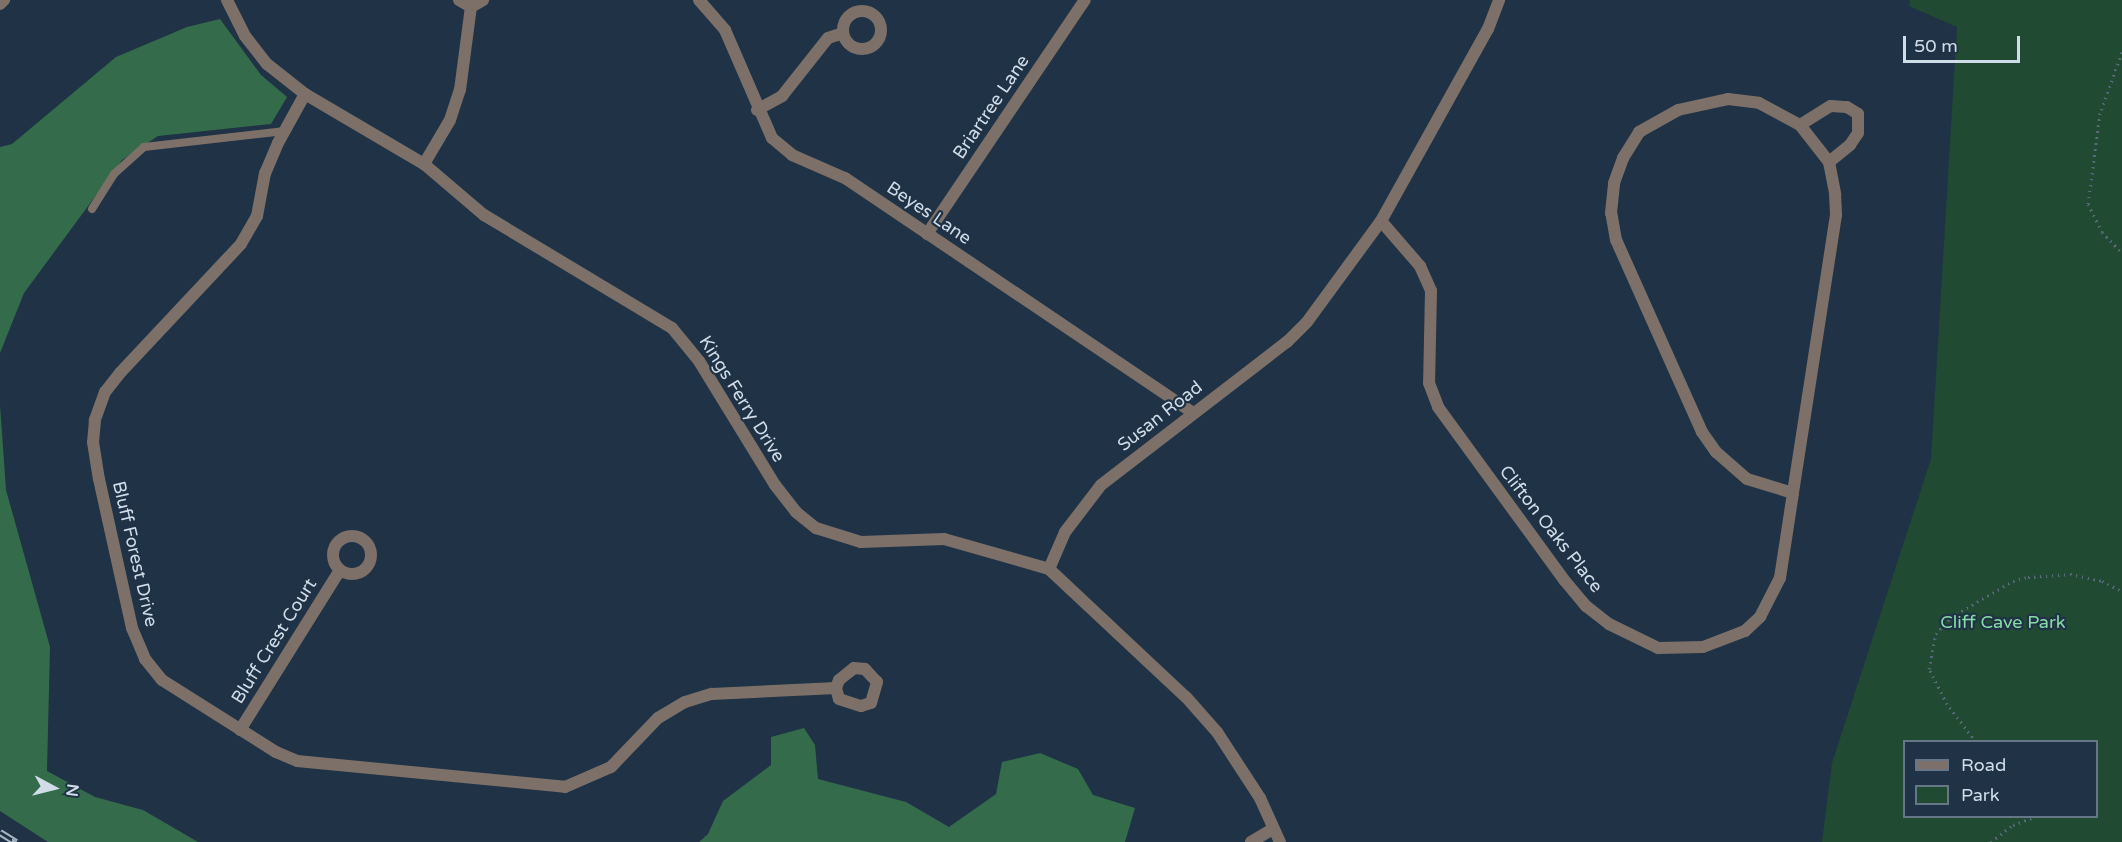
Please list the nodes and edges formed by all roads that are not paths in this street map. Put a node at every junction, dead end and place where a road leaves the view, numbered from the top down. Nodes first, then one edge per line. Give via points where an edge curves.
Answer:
1 (4, 0) edge
2 (227, 0) edge
3 (459, 0) edge
4 (483, 0) edge
5 (699, 0) edge
6 (1085, 0) edge
7 (1499, 0) edge
8 (0, 4) edge
9 (471, 7) junction
10 (843, 33) dead end
11 (305, 94) junction
12 (757, 110) junction
13 (1800, 125) junction
14 (285, 131) junction
15 (1829, 162) junction
16 (424, 164) junction
17 (92, 209) dead end
18 (1381, 221) junction
19 (927, 234) junction
20 (1193, 413) junction
21 (1793, 493) junction
22 (1049, 569) junction
23 (340, 570) dead end
24 (836, 688) dead end
25 (240, 730) junction
26 (1273, 829) junction
27 (1251, 842) edge
28 (1280, 842) edge

1 - 8 street
2 - 11 street, Kings Ferry Drive via 245,36 267,64
3 - 9 street
4 - 9 street
5 - 12 street, Beyes Lane via 725,30
6 - 19 street, Briartree Lane
7 - 18 street, Susan Road via 1488,29
9 - 16 street via 460,90 450,120
10 - 12 street via 828,38 782,96
11 - 14 street, Bluff Forest Drive
11 - 16 street, Kings Ferry Drive
12 - 19 street, Beyes Lane via 772,138 792,155 845,178
13 - 15 street
13 - 15 street via 1831,106 1847,107 1858,114 1858,133 1851,145
13 - 21 street via 1759,103 1728,99 1701,102 1663,116 1639,132 1626,152 1614,183 1611,205 1620,254 1702,432 1738,473 1766,487
14 - 17 lane via 144,147 114,174
14 - 25 street, Bluff Forest Drive via 265,173 257,216 241,244 111,383 99,406 94,431 99,479 132,628 146,659 162,680
15 - 21 street, Clifton Oaks Place via 1836,215
16 - 22 street, Kings Ferry Drive via 484,215 672,328 693,352 775,485 796,512 816,528 861,542 944,539
18 - 20 street, Susan Road via 1299,332
18 - 21 street, Clifton Oaks Place via 1420,266 1431,291 1430,383 1438,407 1565,581 1609,624 1658,648 1703,647 1745,630 1760,617 1780,578
19 - 20 street, Beyes Lane
20 - 22 street, Susan Road via 1101,485 1065,532
22 - 26 street via 1186,697 1217,732 1260,798
23 - 25 street, Bluff Crest Court
24 - 25 street, Bluff Forest Drive via 712,694 685,702 658,718 611,768 565,787 315,765 286,757
26 - 27 street
26 - 28 street

